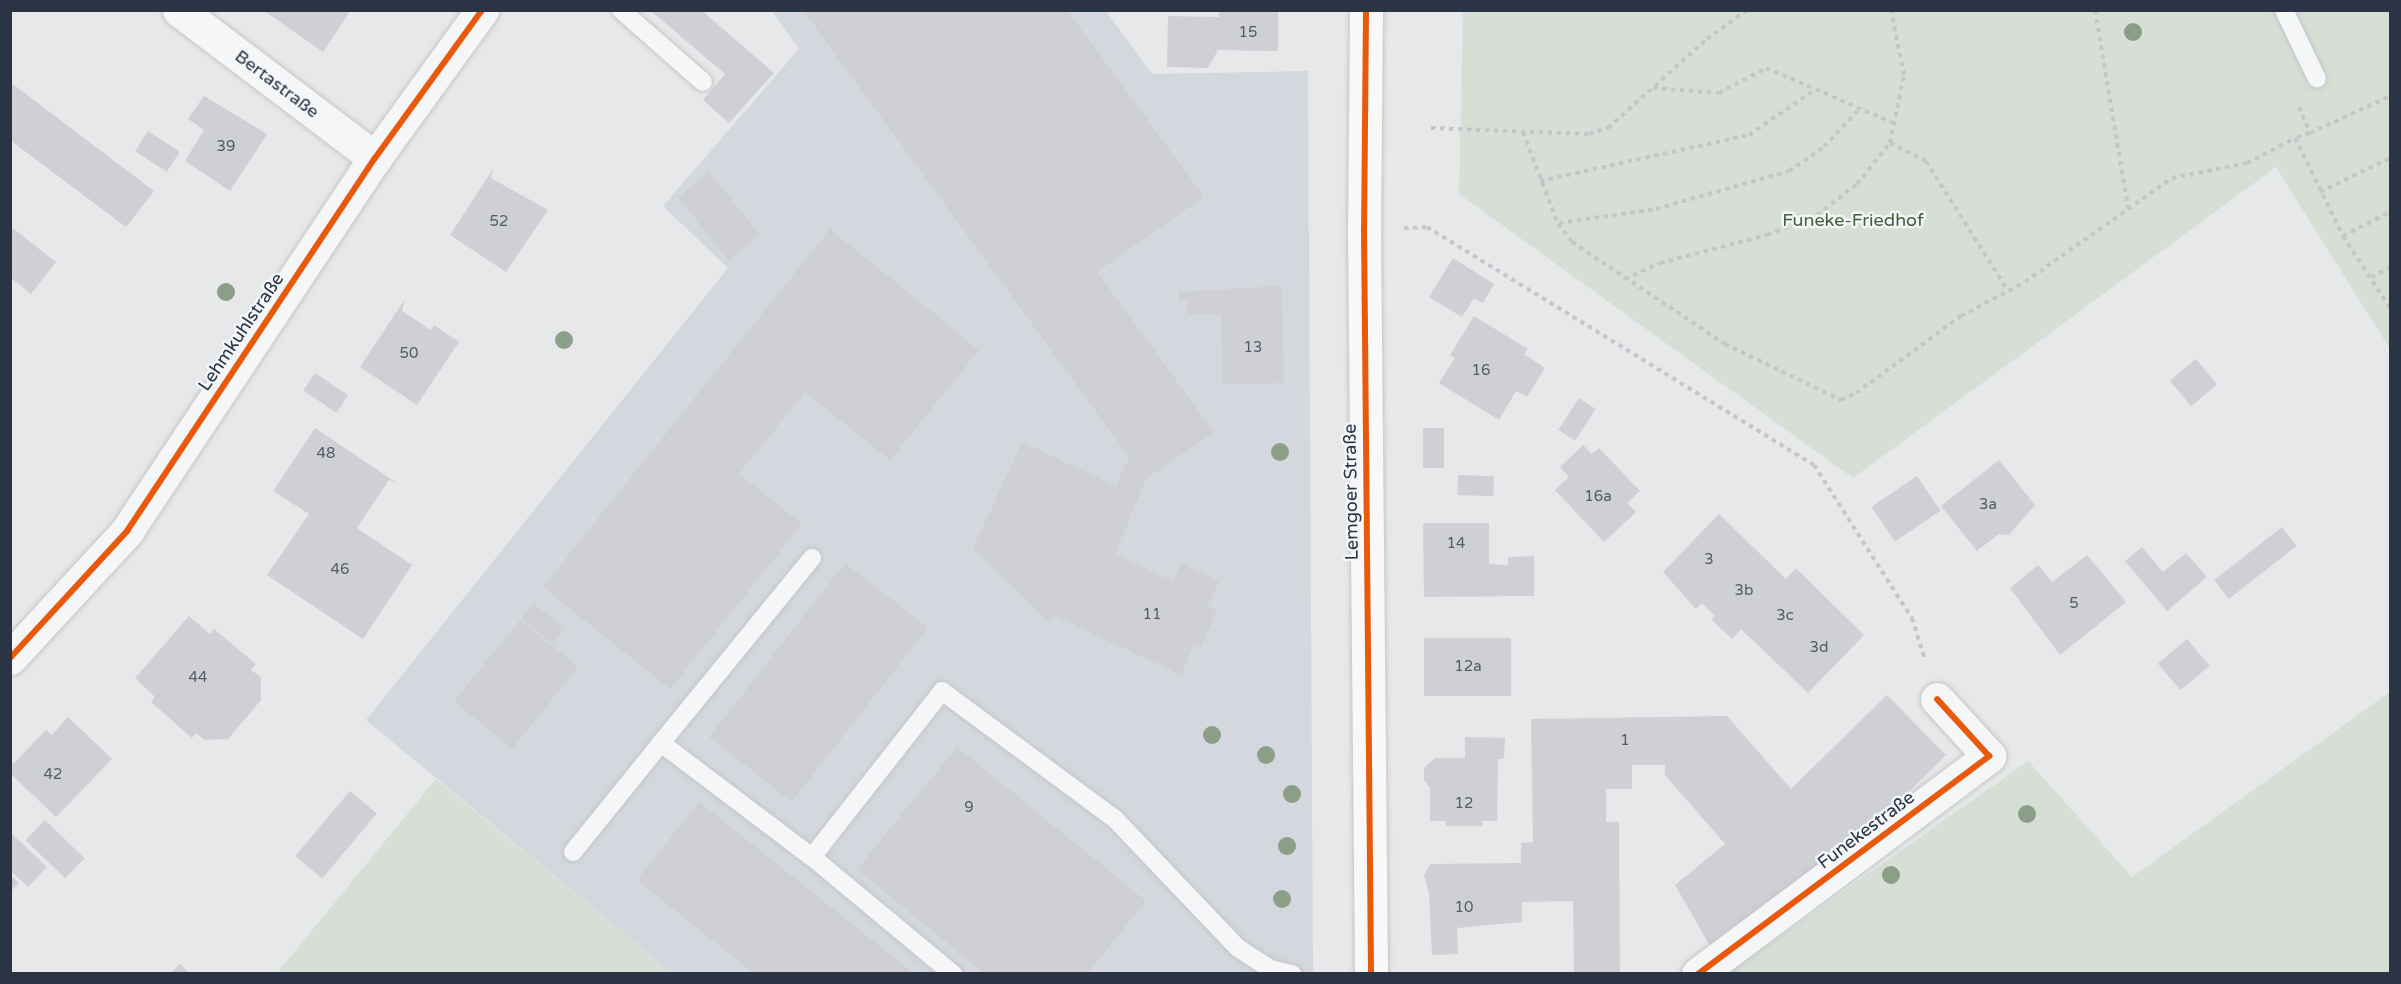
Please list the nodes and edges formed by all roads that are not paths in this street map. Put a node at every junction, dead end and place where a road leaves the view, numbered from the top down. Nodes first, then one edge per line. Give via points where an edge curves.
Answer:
1 (179, 10) edge
2 (482, 10) edge
3 (621, 10) edge
4 (1366, 10) edge
5 (2284, 10) edge
6 (2317, 80) dead end
7 (704, 82) dead end
8 (375, 158) junction
9 (812, 558) dead end
10 (10, 658) edge
11 (1937, 699) road end
12 (662, 743) junction
13 (573, 852) dead end
14 (812, 857) junction
15 (953, 974) edge
16 (1292, 974) edge
17 (1371, 974) edge
18 (1698, 974) edge

1 - 8 street, Bertastraße
2 - 8 street, Lehmkuhlstraße
3 - 7 lane
4 - 17 street, Lemgoer Straße via 1364,228
5 - 6 lane
8 - 10 street, Lehmkuhlstraße via 127,531
9 - 12 lane
11 - 18 street, Funekestraße via 1989,756
12 - 13 lane
12 - 14 lane
14 - 15 lane
14 - 16 lane via 942,691 1115,819 1238,948 1270,969

